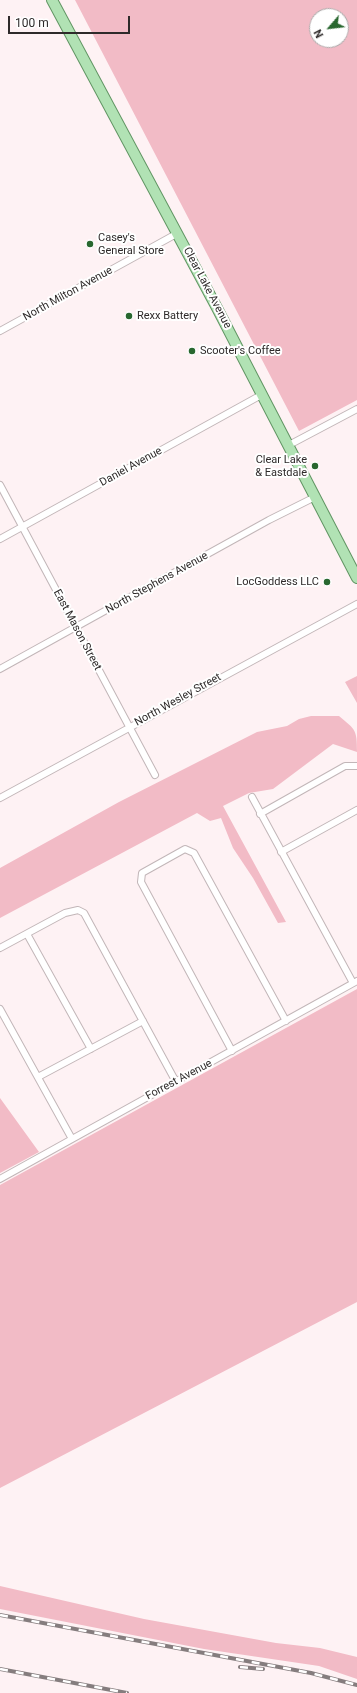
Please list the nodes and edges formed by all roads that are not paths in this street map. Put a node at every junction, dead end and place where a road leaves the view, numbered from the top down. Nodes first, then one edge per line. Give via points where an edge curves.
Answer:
1 (52, 0) edge
2 (178, 233) junction
3 (0, 331) edge
4 (263, 394) junction
5 (357, 409) edge
6 (289, 445) junction
7 (0, 485) edge
8 (315, 497) junction
9 (22, 527) junction
10 (0, 539) edge
11 (357, 578) edge
12 (357, 604) edge
13 (75, 628) junction
14 (0, 669) edge
15 (129, 727) junction
16 (357, 766) edge
17 (155, 775) dead end
18 (252, 797) dead end
19 (0, 798) edge
20 (357, 810) edge
21 (260, 814) junction
22 (281, 852) junction
23 (27, 934) junction
24 (0, 948) edge
25 (355, 982) edge
26 (0, 1009) edge
27 (143, 1021) junction
28 (286, 1021) junction
29 (91, 1049) junction
30 (232, 1051) junction
31 (38, 1077) junction
32 (176, 1082) junction
33 (72, 1139) junction
34 (0, 1179) edge

1 - 2 main road, Clear Lake Avenue
2 - 3 street, North Milton Avenue
2 - 4 main road, Clear Lake Avenue
4 - 6 main road, Clear Lake Avenue
4 - 9 street, Daniel Avenue
5 - 6 street
6 - 8 main road, Clear Lake Avenue
7 - 9 street, East Mason Street
8 - 11 main road, Clear Lake Avenue
8 - 13 street, North Stephens Avenue
9 - 10 street, Daniel Avenue
9 - 13 street, East Mason Street
12 - 15 street, North Wesley Street
13 - 14 street, North Stephens Avenue
13 - 15 street, East Mason Street
15 - 17 street, East Mason Street
15 - 19 street, North Wesley Street
16 - 21 street via 344,766
18 - 21 street
20 - 22 street
21 - 22 street
22 - 25 street
23 - 24 street
23 - 27 street via 72,910 84,913
23 - 29 street
25 - 28 street, Forrest Avenue
26 - 31 street
27 - 29 street
27 - 32 street
28 - 30 street, Forrest Avenue
28 - 30 street via 194,853 185,849 142,873 141,882
29 - 31 street
30 - 32 street, Forrest Avenue
31 - 33 street
32 - 33 street, Forrest Avenue
33 - 34 street, Forrest Avenue

